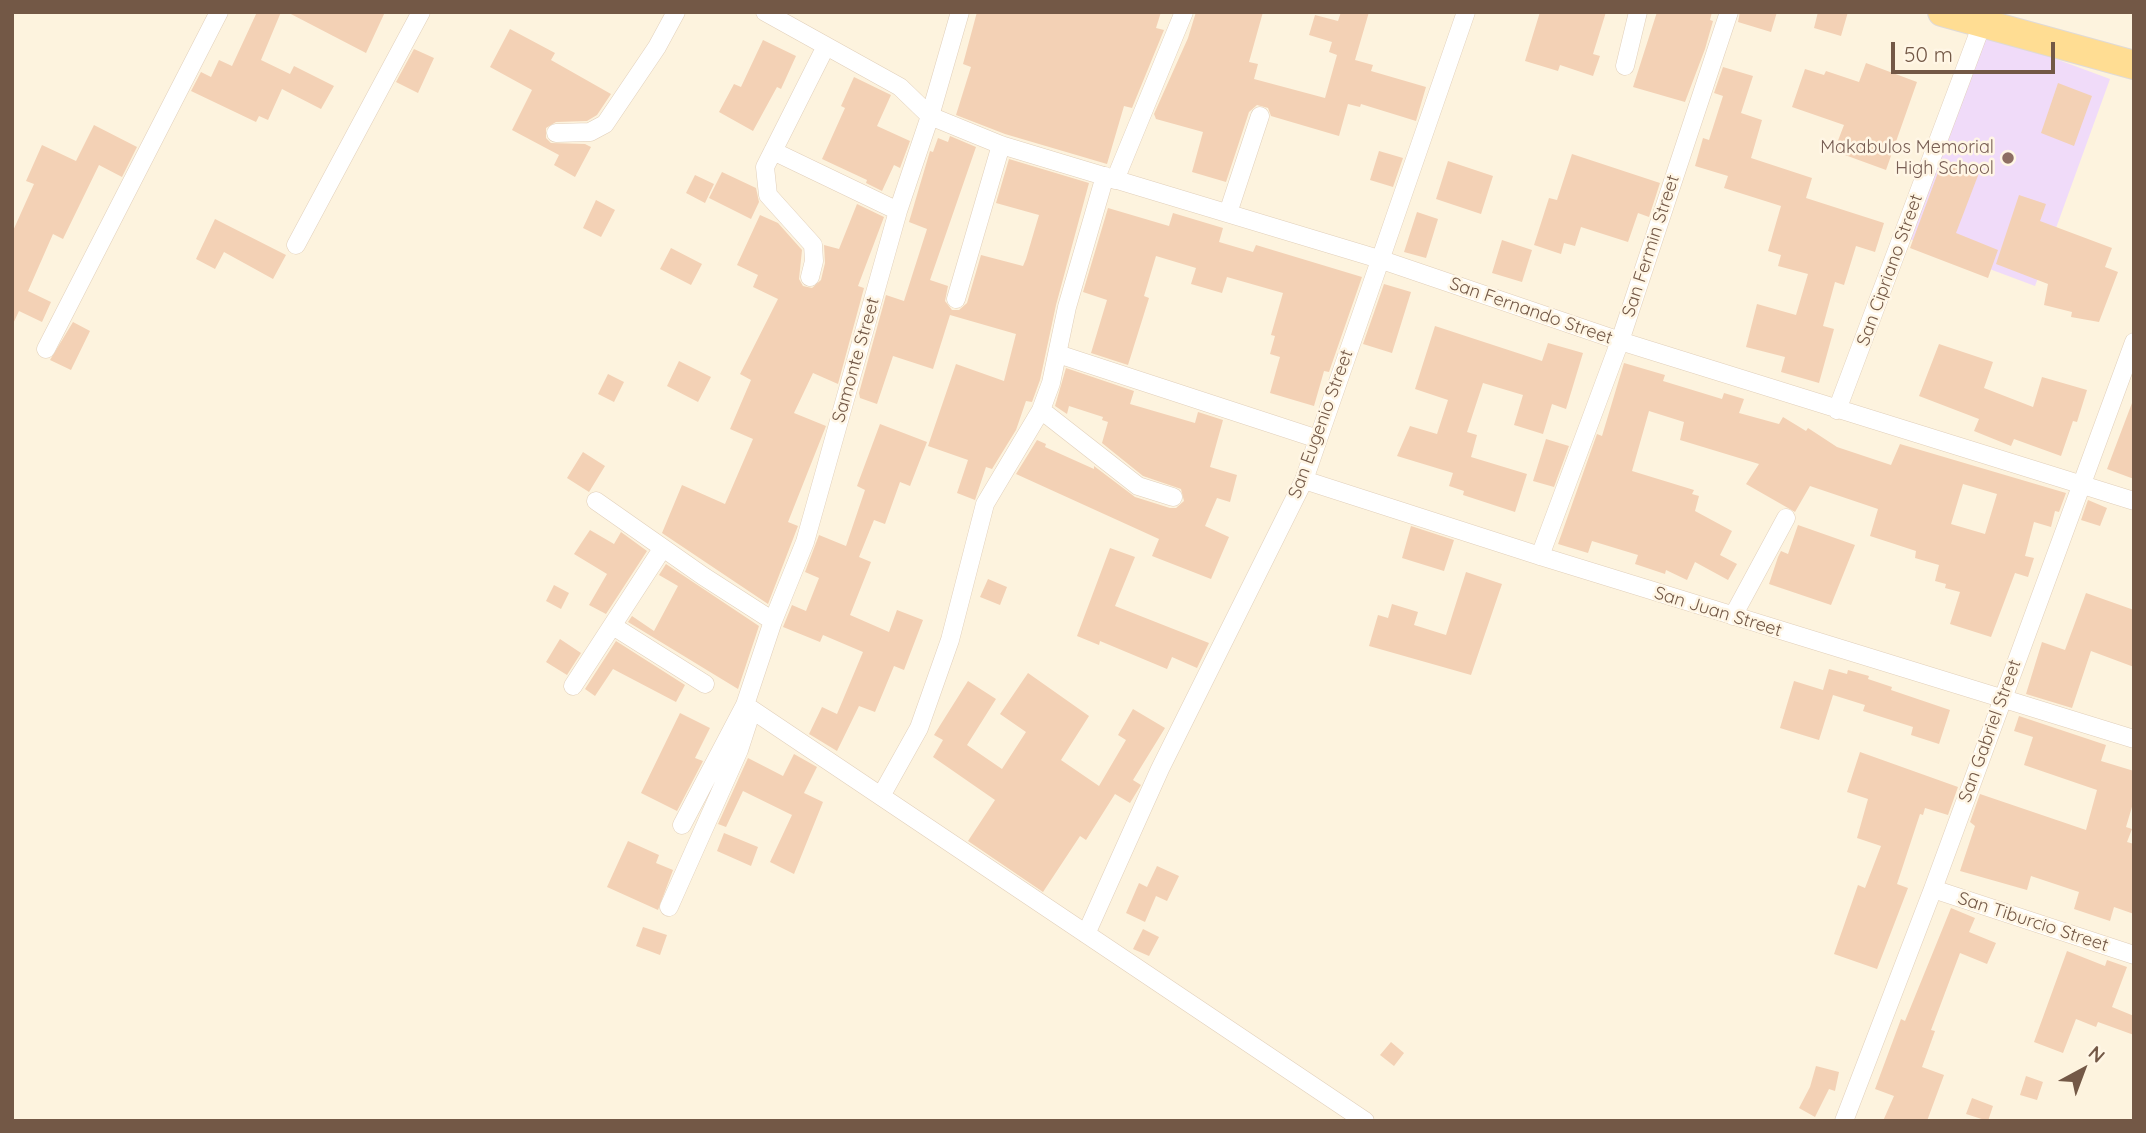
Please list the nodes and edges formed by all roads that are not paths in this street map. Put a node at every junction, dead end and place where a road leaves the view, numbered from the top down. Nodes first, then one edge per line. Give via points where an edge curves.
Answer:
1 (219, 12) edge
2 (421, 12) edge
3 (676, 12) edge
4 (765, 12) edge
5 (960, 12) edge
6 (1184, 12) edge
7 (1466, 12) edge
8 (1638, 12) edge
9 (1729, 12) edge
10 (1942, 12) edge
11 (1984, 18) edge
12 (826, 46) junction
13 (2134, 65) edge
14 (1625, 66) dead end
15 (930, 116) junction
16 (1260, 116) dead end
17 (556, 133) dead end
18 (1001, 145) junction
19 (773, 151) junction
20 (1110, 178) junction
21 (898, 211) junction
22 (1228, 214) junction
23 (296, 245) dead end
24 (1379, 259) junction
25 (810, 277) dead end
26 (956, 299) dead end
27 (1620, 341) junction
28 (2134, 342) edge
29 (46, 349) dead end
30 (1058, 354) junction
31 (1041, 410) junction
32 (1837, 410) junction
33 (1318, 439) junction
34 (1304, 480) junction
35 (2080, 484) junction
36 (1173, 497) dead end
37 (596, 501) dead end
38 (2134, 501) edge
39 (1786, 518) dead end
40 (662, 549) junction
41 (1540, 556) junction
42 (1733, 616) junction
43 (774, 621) junction
44 (612, 625) junction
45 (705, 684) dead end
46 (573, 686) dead end
47 (2001, 700) junction
48 (749, 708) junction
49 (2134, 739) edge
50 (881, 796) junction
51 (682, 825) dead end
52 (1933, 889) junction
53 (669, 907) dead end
54 (1086, 934) junction
55 (2134, 955) edge
56 (1365, 1121) edge
57 (1843, 1121) edge

1 - 29 street
2 - 23 street
3 - 17 street via 605,124 590,132
4 - 12 street
5 - 15 street, Samonte Street
6 - 20 street
7 - 24 street, San Eugenio Street
8 - 14 street
9 - 27 street, San Fermin Street
10 - 11 main road
11 - 13 main road
11 - 32 street, San Cipriano Street
12 - 15 street via 900,87
12 - 19 street
15 - 18 street, San Fernando Street
15 - 21 street, Samonte Street
16 - 22 street
18 - 20 street, San Fernando Street
18 - 26 street
19 - 21 street
19 - 25 street via 765,167 768,195 813,245
20 - 22 street, San Fernando Street
20 - 30 street via 1067,307
21 - 43 street, Samonte Street via 805,542
22 - 24 street, San Fernando Street
24 - 27 street, San Fernando Street
24 - 33 street, San Eugenio Street
27 - 32 street, San Fernando Street
27 - 41 street, San Fermin Street
28 - 35 street, San Gabriel Street
30 - 31 street
30 - 33 street
31 - 36 street via 1138,486
31 - 50 street via 985,504 950,640 919,728
32 - 35 street, San Fernando Street
33 - 34 street, San Eugenio Street
34 - 41 street, San Juan Street
34 - 54 street, San Eugenio Street via 1160,769
35 - 38 street, San Fernando Street
35 - 47 street, San Gabriel Street
37 - 40 street
39 - 42 street
40 - 43 street
40 - 44 street
41 - 42 street, San Juan Street
42 - 47 street, San Juan Street
43 - 48 street, Samonte Street
44 - 45 street
44 - 46 street
47 - 49 street, San Juan Street
47 - 52 street, San Gabriel Street
48 - 50 street
48 - 51 street
48 - 53 street via 739,750
50 - 54 street
52 - 55 street, San Tiburcio Street
52 - 57 street, San Gabriel Street
54 - 56 street

